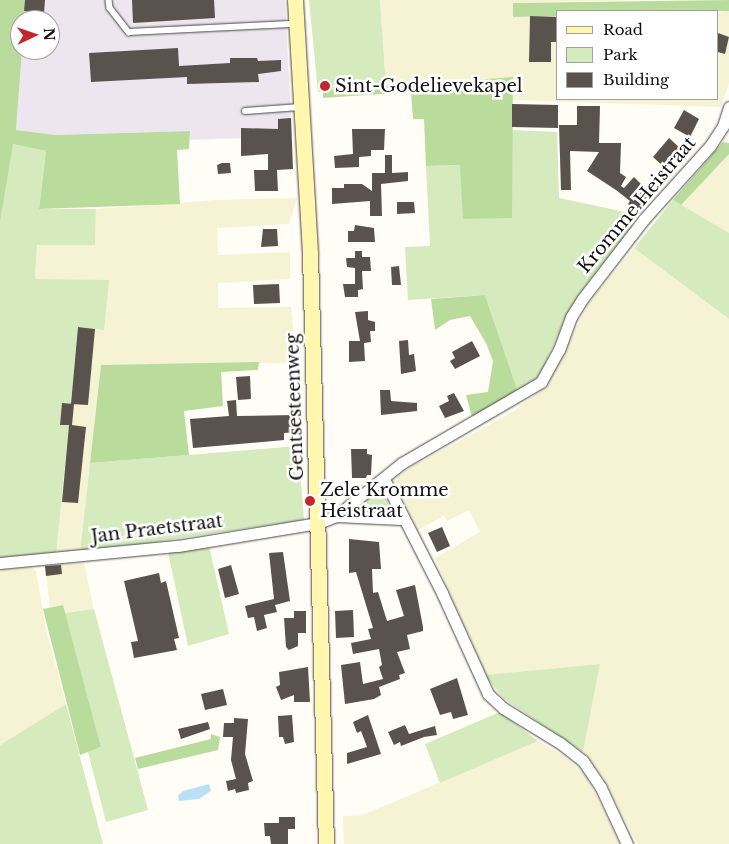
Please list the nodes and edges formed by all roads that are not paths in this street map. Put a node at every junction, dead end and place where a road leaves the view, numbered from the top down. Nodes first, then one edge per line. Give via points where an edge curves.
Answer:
1 (109, 0) edge
2 (295, 0) edge
3 (297, 24) junction
4 (302, 107) junction
5 (729, 107) edge
6 (245, 111) dead end
7 (384, 479) junction
8 (336, 516) junction
9 (402, 519) junction
10 (318, 523) junction
11 (0, 563) edge
12 (326, 844) edge
13 (626, 844) edge

1 - 3 lane via 110,8 129,32
2 - 3 main road, Gentsesteenweg
3 - 4 main road, Gentsesteenweg
4 - 6 lane
4 - 10 main road, Gentsesteenweg
5 - 7 street, Kromme Heistraat via 723,126 710,146 644,219 570,317 559,350 541,382 402,463
7 - 8 street, Kromme Heistraat
7 - 9 street
8 - 9 street
8 - 10 street, Kromme Heistraat
9 - 13 street via 442,593 488,694 503,708 560,743 583,762 601,788
10 - 11 street, Jan Praetstraat via 145,550
10 - 12 main road, Gentsesteenweg

